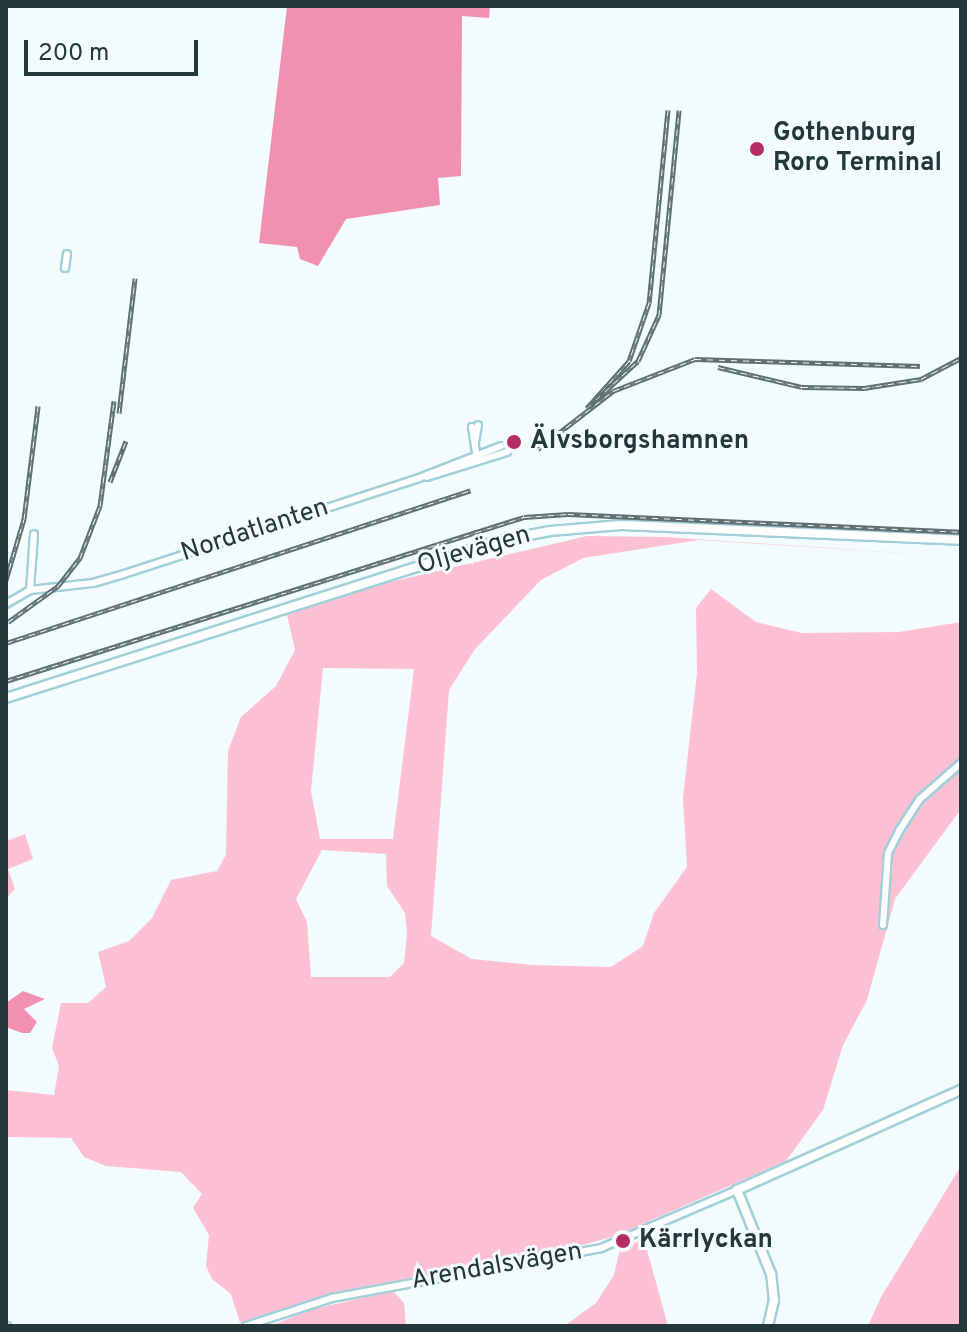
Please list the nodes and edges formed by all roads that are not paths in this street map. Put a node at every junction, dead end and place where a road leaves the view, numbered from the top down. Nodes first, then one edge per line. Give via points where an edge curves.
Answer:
1 (67, 254) dead end
2 (65, 268) dead end
3 (475, 426) dead end
4 (504, 449) dead end
5 (477, 459) junction
6 (34, 534) dead end
7 (961, 540) edge
8 (30, 590) junction
9 (6, 604) edge
10 (6, 698) edge
11 (961, 763) edge
12 (883, 925) dead end
13 (961, 1090) edge
14 (737, 1190) junction
15 (246, 1326) edge
16 (768, 1326) edge

1 - 2 street
3 - 5 street
4 - 5 street, Nordatlanten
5 - 8 street, Nordatlanten via 93,583
6 - 8 street
7 - 10 street, Oljevägen via 621,525 550,531 498,541
8 - 9 street, Nordatlanten
11 - 12 street via 920,799 888,853
13 - 14 street, Arendalsvägen
14 - 15 street, Arendalsvägen via 601,1248 332,1298
14 - 16 street via 771,1274 774,1301

